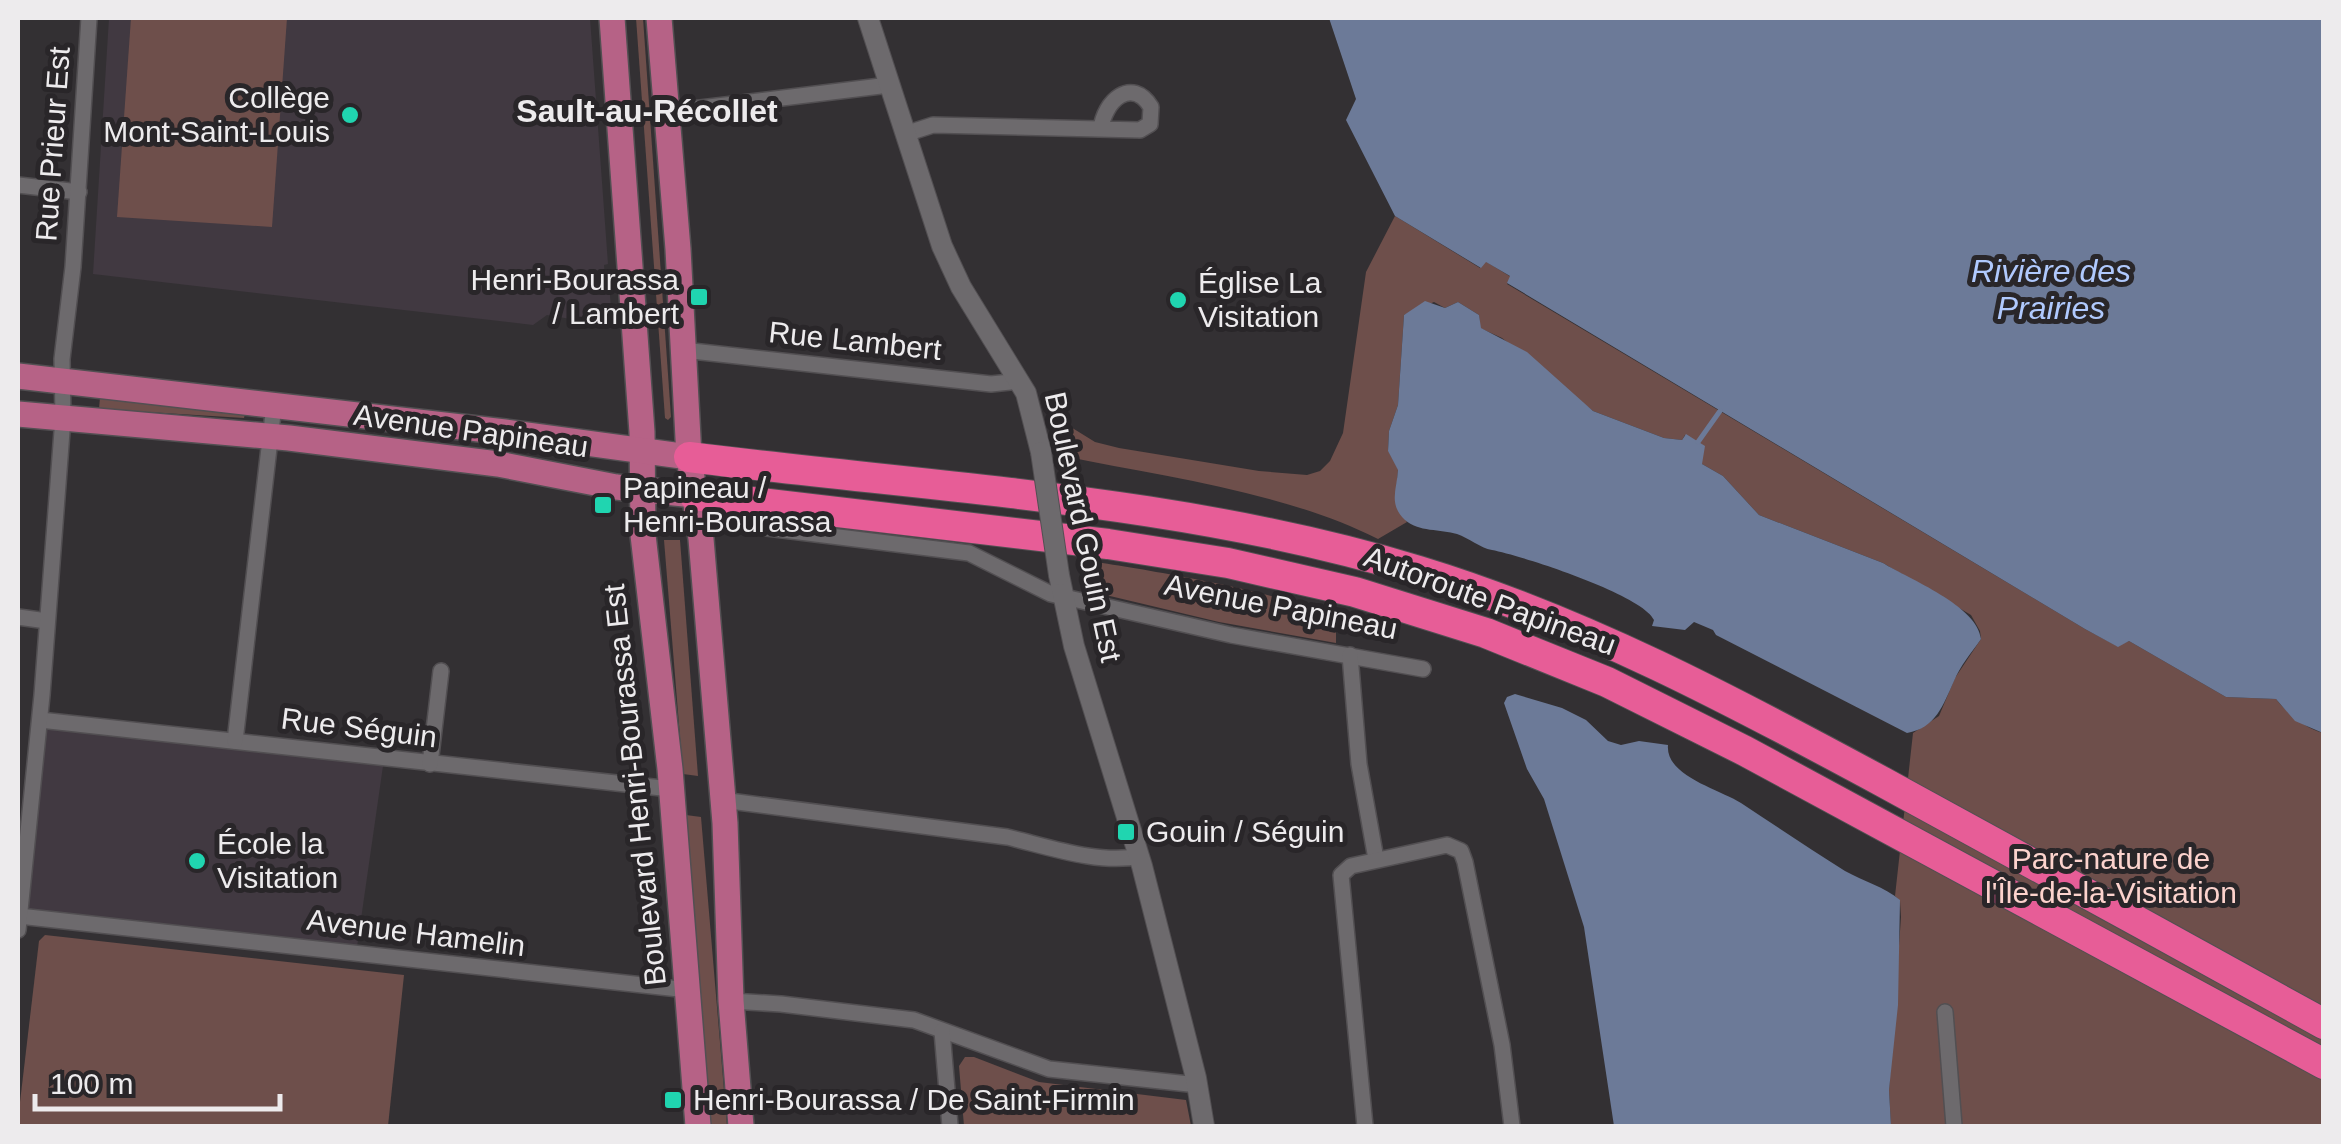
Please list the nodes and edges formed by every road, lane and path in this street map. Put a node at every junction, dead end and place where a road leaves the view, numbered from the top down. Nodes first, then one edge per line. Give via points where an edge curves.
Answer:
1 (89, 18) edge
2 (612, 18) edge
3 (659, 18) edge
4 (868, 18) edge
5 (890, 85) junction
6 (667, 112) junction
7 (1101, 129) dead end
8 (905, 134) junction
9 (18, 185) edge
10 (78, 192) junction
11 (683, 350) junction
12 (18, 376) edge
13 (62, 381) junction
14 (1020, 381) junction
15 (274, 406) junction
16 (18, 414) edge
17 (63, 418) junction
18 (271, 436) junction
19 (642, 450) junction
20 (689, 457) junction
21 (641, 489) junction
22 (694, 495) junction
23 (1062, 596) junction
24 (18, 617) edge
25 (48, 621) junction
26 (1350, 655) junction
27 (1423, 669) dead end
28 (441, 671) dead end
29 (40, 720) junction
30 (235, 741) junction
31 (430, 764) junction
32 (671, 788) junction
33 (722, 800) junction
34 (24, 805) edge
35 (1140, 856) junction
36 (1376, 859) junction
37 (18, 923) edge
38 (688, 990) junction
39 (731, 1001) junction
40 (1944, 1012) dead end
41 (2322, 1023) edge
42 (942, 1032) junction
43 (2313, 1058) edge
44 (1198, 1085) junction
45 (698, 1126) edge
46 (741, 1126) edge
47 (950, 1126) edge
48 (1204, 1126) edge
49 (1365, 1126) edge
50 (1512, 1126) edge
51 (1954, 1126) edge

1 - 10 street, Rue Prieur Est
2 - 19 main road, Boulevard Henri-Bourassa Est
3 - 6 main road
4 - 5 street, Boulevard Gouin Est
5 - 6 street
5 - 8 street, Boulevard Gouin Est
6 - 11 main road
7 - 8 street via 933,124
8 - 14 street, Boulevard Gouin Est via 954,274
9 - 10 street
10 - 13 street, Rue Prieur Est
11 - 14 street, Rue Lambert via 991,384
11 - 20 main road
12 - 13 main road, Avenue Papineau
13 - 15 main road, Avenue Papineau
13 - 17 street, Rue Prieur Est
14 - 23 street, Boulevard Gouin Est, bridge via 1041,452
15 - 18 street
15 - 19 main road, Avenue Papineau
16 - 17 main road, Avenue Papineau
17 - 18 main road, Avenue Papineau
17 - 25 street, Rue Prieur Est
18 - 21 main road, Avenue Papineau
18 - 30 street
19 - 20 main road, Avenue Papineau
19 - 21 main road, Boulevard Henri-Bourassa Est
20 - 22 main road
20 - 41 highway, Autoroute Papineau via 1202,520 1348,551 1482,592 1674,672
21 - 22 main road, Avenue Papineau
21 - 32 main road, Boulevard Henri-Bourassa Est
22 - 23 street, Avenue Papineau via 717,522 969,553
22 - 33 main road
22 - 43 highway, Autoroute Papineau via 1228,562 1486,633 1694,724
23 - 26 street, Avenue Papineau
23 - 35 street, Boulevard Gouin Est
24 - 25 street
25 - 29 street, Rue Prieur Est
26 - 27 street, Avenue Papineau
26 - 36 street
28 - 31 street
29 - 30 street, Rue Séguin
29 - 34 street, Rue Prieur Est
30 - 31 street, Rue Séguin
31 - 32 street, Rue Séguin
32 - 38 main road, Boulevard Henri-Bourassa Est
33 - 35 street via 1007,837 1044,849
33 - 39 main road
34 - 37 street, Rue Prieur Est
35 - 44 street, Boulevard Gouin Est
36 - 49 street via 1347,868 1340,880
36 - 50 street via 1439,846 1461,851
37 - 38 street, Avenue Hamelin
38 - 45 main road, Boulevard Henri-Bourassa Est
39 - 42 street via 914,1020
39 - 46 main road
40 - 51 street
42 - 44 street via 1050,1069
42 - 47 street
44 - 48 street, Boulevard Gouin Est

